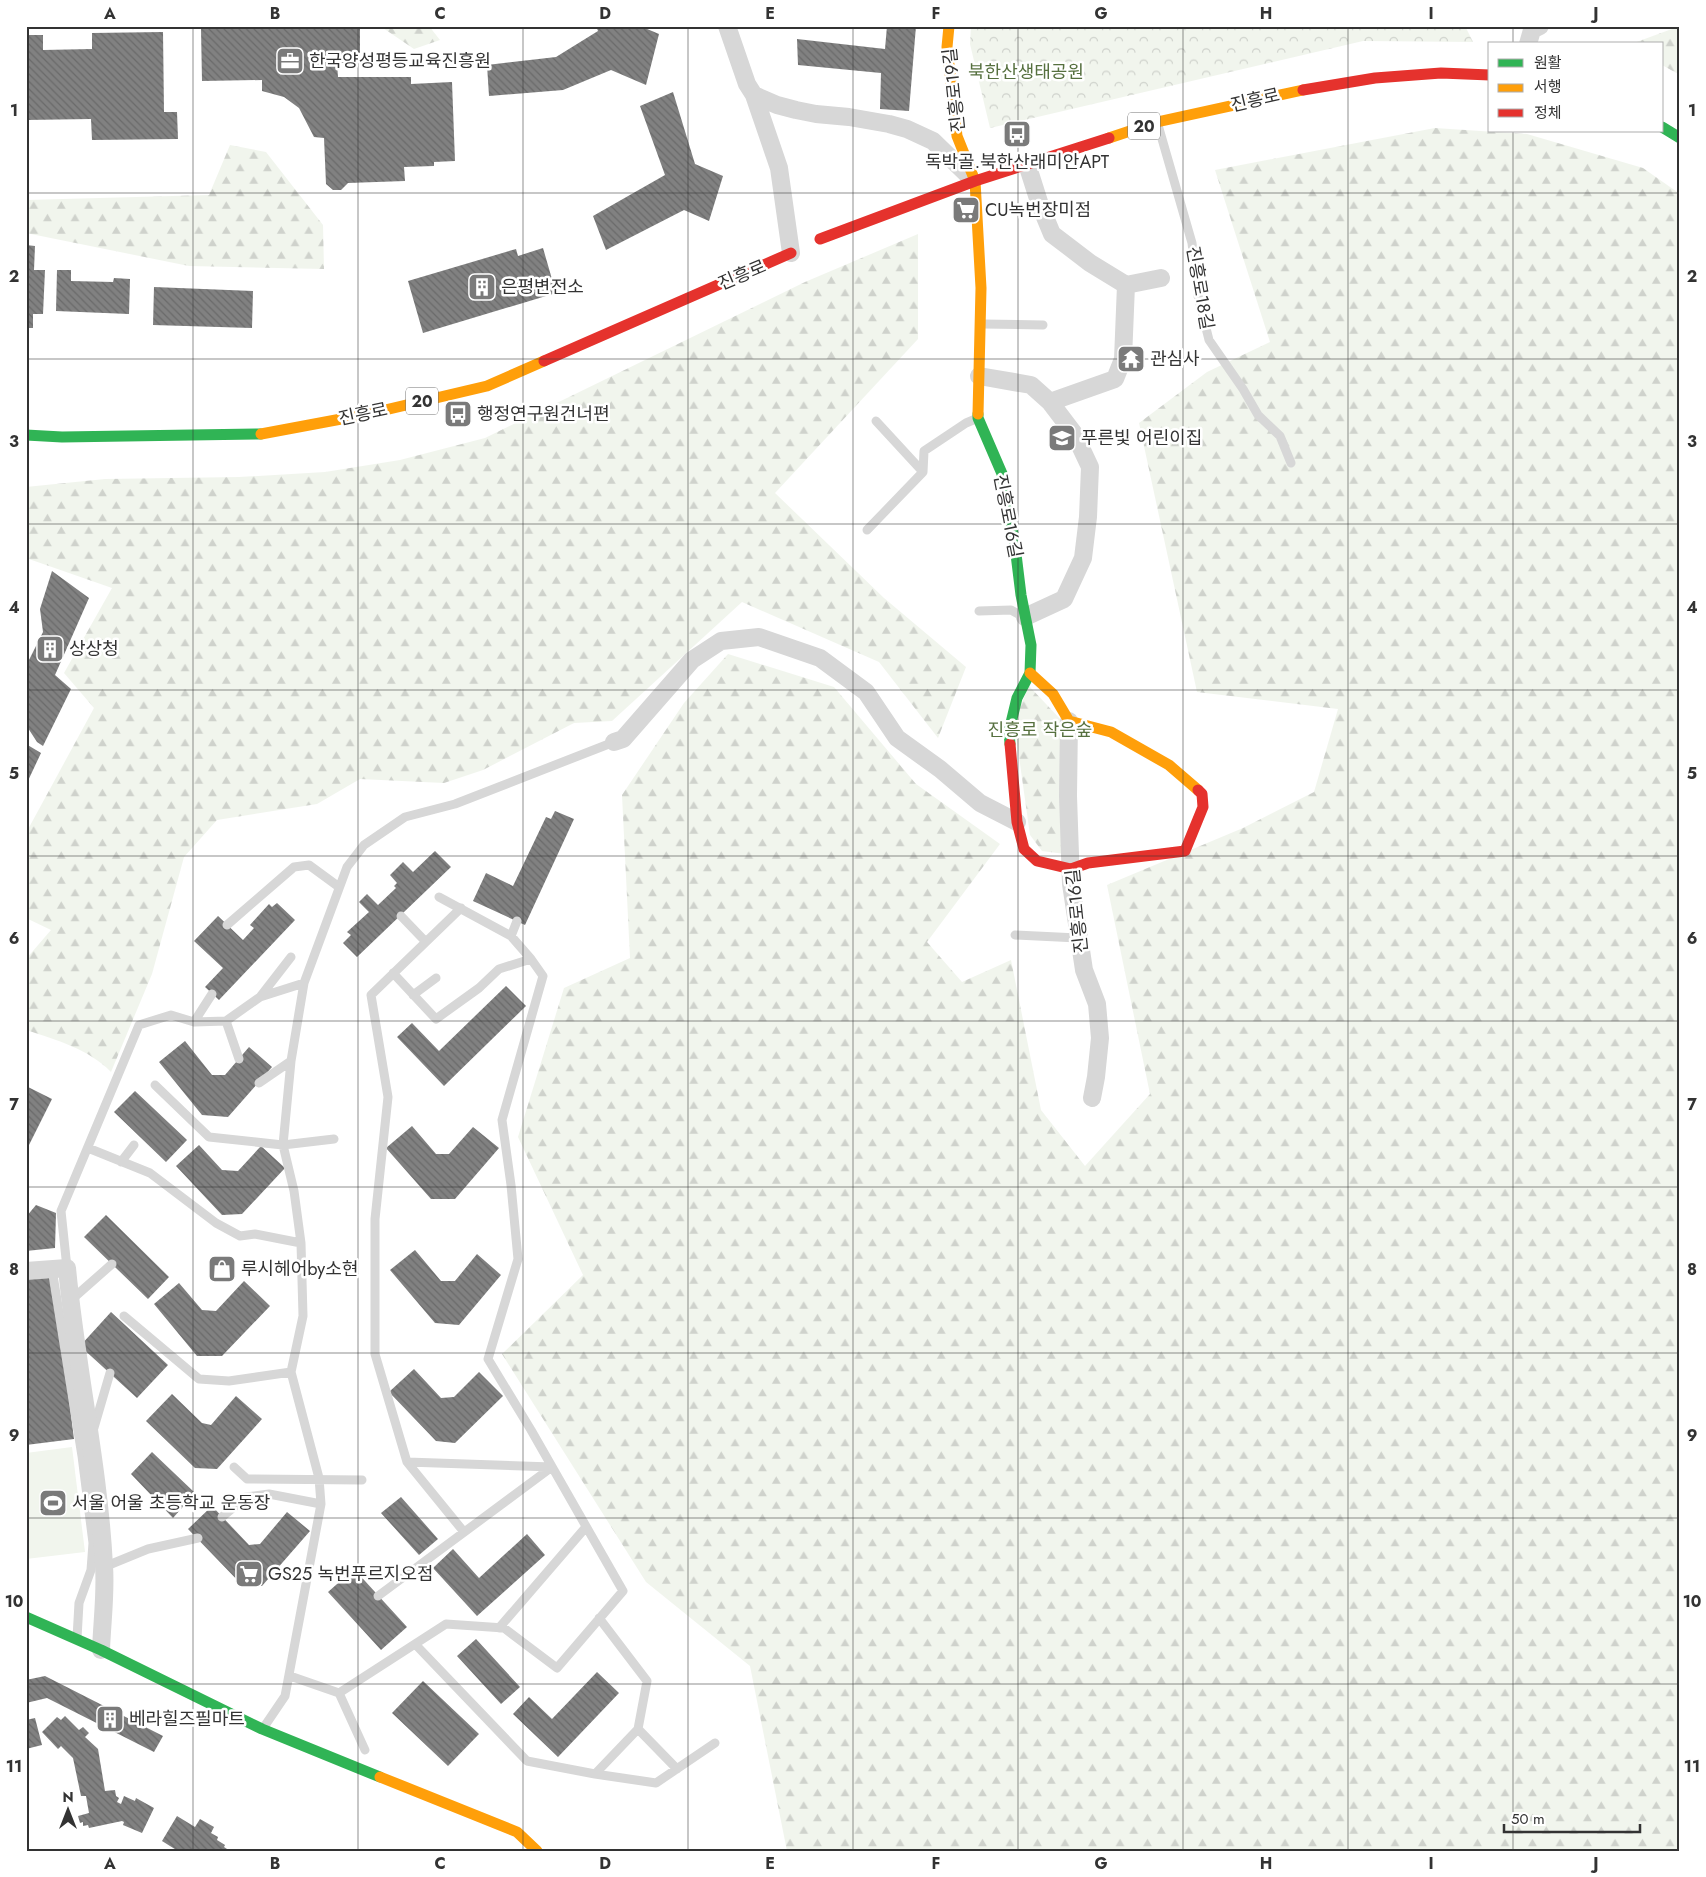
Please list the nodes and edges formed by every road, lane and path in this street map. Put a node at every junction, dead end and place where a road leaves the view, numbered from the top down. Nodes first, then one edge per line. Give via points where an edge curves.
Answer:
1 (727, 26) edge
2 (949, 26) edge
3 (1488, 75) edge
4 (754, 95) junction
5 (1157, 122) junction
6 (1664, 128) edge
7 (1680, 138) edge
8 (1027, 164) junction
9 (974, 181) junction
10 (816, 241) dead end
11 (795, 251) joint
12 (1162, 278) dead end
13 (1126, 285) junction
14 (980, 324) junction
15 (1043, 325) dead end
16 (979, 376) junction
17 (1050, 402) junction
18 (978, 418) junction
19 (876, 421) dead end
20 (26, 435) edge
21 (1292, 463) dead end
22 (923, 472) junction
23 (867, 530) dead end
24 (979, 611) dead end
25 (1026, 617) junction
26 (1030, 673) junction
27 (1069, 721) junction
28 (614, 742) joint
29 (1017, 822) junction
30 (1071, 869) junction
31 (339, 887) junction
32 (439, 897) dead end
33 (461, 908) junction
34 (400, 916) dead end
35 (517, 921) dead end
36 (226, 924) dead end
37 (1015, 935) dead end
38 (511, 936) junction
39 (1078, 938) junction
40 (425, 940) junction
41 (291, 957) dead end
42 (530, 959) junction
43 (393, 973) junction
44 (436, 978) dead end
45 (304, 983) junction
46 (212, 994) dead end
47 (414, 995) junction
48 (260, 997) junction
49 (194, 1022) junction
50 (226, 1022) junction
51 (239, 1059) dead end
52 (291, 1061) junction
53 (258, 1082) dead end
54 (155, 1085) dead end
55 (1092, 1098) dead end
56 (334, 1139) dead end
57 (134, 1145) dead end
58 (282, 1145) junction
59 (88, 1148) junction
60 (121, 1162) junction
61 (301, 1243) junction
62 (112, 1264) dead end
63 (59, 1268) junction
64 (26, 1270) edge
65 (70, 1301) junction
66 (124, 1316) dead end
67 (291, 1372) junction
68 (110, 1373) dead end
69 (90, 1439) junction
70 (407, 1462) junction
71 (234, 1467) dead end
72 (552, 1467) junction
73 (319, 1478) junction
74 (362, 1480) dead end
75 (321, 1504) junction
76 (222, 1517) dead end
77 (586, 1527) junction
78 (464, 1532) junction
79 (198, 1538) dead end
80 (104, 1567) junction
81 (378, 1596) dead end
82 (26, 1617) edge
83 (600, 1618) junction
84 (498, 1628) junction
85 (77, 1640) junction
86 (415, 1644) junction
87 (101, 1650) junction
88 (290, 1676) junction
89 (338, 1693) junction
90 (262, 1729) junction
91 (638, 1729) junction
92 (715, 1743) dead end
93 (365, 1750) dead end
94 (677, 1769) junction
95 (595, 1774) junction
96 (538, 1851) edge

1 - 4 street, 진흥로 via 747,84
2 - 9 street, 진흥로19길 via 947,47 958,136
3 - 5 street, 진흥로 / 20 via 1375,78 1297,91
4 - 9 street via 796,110 907,129 934,141
4 - 11 street, 진흥로 via 779,168
5 - 8 street, 진흥로 / 20
5 - 21 lane, 진흥로18길 via 1192,243 1198,296 1209,340 1258,415 1280,436
6 - 7 street
8 - 9 street, 진흥로 / 20
8 - 13 street via 1052,234
9 - 10 street, 진흥로 / 20
9 - 14 street, 진흥로16길
11 - 20 street, 진흥로 / 20 via 486,386 368,414 261,434
12 - 13 street
13 - 17 street via 1124,358 1115,379
14 - 15 lane
14 - 16 street, 진흥로16길
16 - 17 street via 1031,385
16 - 18 street, 진흥로16길
17 - 25 street via 1076,435 1090,467 1088,517 1083,558 1064,599
18 - 22 lane via 924,451
18 - 25 street, 진흥로16길 via 1003,476
19 - 22 lane
22 - 23 lane
24 - 25 lane via 1011,610
25 - 26 street, 진흥로16길 via 1032,645
26 - 27 street, 진흥로16길 via 1063,706
26 - 29 street via 1017,698 1009,731
27 - 30 street, 진흥로16길
27 - 30 street via 1112,732 1169,765 1202,794 1203,807 1186,851 1088,863
28 - 29 street via 624,739 692,660 721,641 759,637 820,658 866,692 897,738 980,803
28 - 31 lane via 455,804 405,817 364,845 347,866
29 - 30 street via 1024,849 1037,861
30 - 39 street, 진흥로16길
31 - 36 lane via 309,865 294,866
31 - 45 lane
32 - 33 lane
33 - 38 lane
33 - 40 lane
34 - 40 lane
35 - 38 lane
37 - 39 lane
38 - 42 lane
39 - 55 street, 진흥로16길 via 1084,970 1097,1004 1100,1038
40 - 43 lane
41 - 48 lane
42 - 47 lane via 499,969 436,1019
42 - 72 lane via 542,976 502,1120 518,1259 488,1360
43 - 47 lane
43 - 70 lane via 371,995 388,1097 375,1219 375,1354
44 - 47 lane
45 - 48 lane
45 - 52 lane
46 - 49 lane
48 - 50 lane
49 - 50 lane
49 - 59 lane via 171,1015 139,1024
50 - 51 lane
52 - 53 lane
52 - 58 lane
54 - 58 lane via 208,1137
56 - 58 lane
57 - 60 lane
58 - 61 lane via 294,1191
59 - 60 lane
59 - 63 lane via 61,1211
60 - 61 lane via 150,1173 216,1223 240,1236 255,1234
61 - 67 lane via 303,1316
62 - 65 lane
63 - 64 street
63 - 65 street
63 - 85 lane via 94,1543 91,1570 79,1603
65 - 69 street
66 - 67 lane via 199,1379 229,1381
67 - 73 lane
68 - 69 lane
69 - 80 street
70 - 72 lane
70 - 78 lane
71 - 73 lane via 248,1479
72 - 77 lane
72 - 78 lane
73 - 74 lane
73 - 75 lane
75 - 76 lane via 269,1494 246,1498
75 - 88 lane
77 - 83 lane via 623,1591
77 - 84 lane
78 - 81 lane
79 - 80 lane via 148,1548
80 - 87 street
82 - 85 street
83 - 84 lane via 557,1668 504,1628
83 - 91 lane via 647,1681
84 - 86 lane via 446,1624
85 - 87 street
86 - 89 lane
86 - 95 lane via 527,1761
87 - 90 street
88 - 89 lane
88 - 90 lane via 285,1696
89 - 93 lane
90 - 96 street via 494,1821 517,1832
91 - 94 lane
91 - 95 lane
92 - 94 lane
94 - 95 lane via 656,1783

